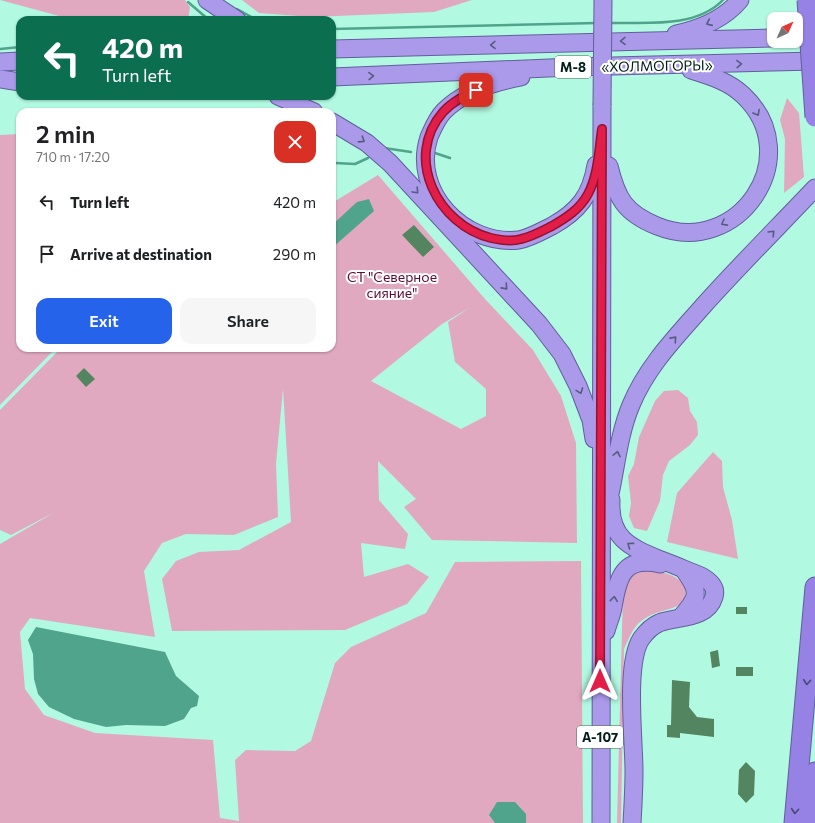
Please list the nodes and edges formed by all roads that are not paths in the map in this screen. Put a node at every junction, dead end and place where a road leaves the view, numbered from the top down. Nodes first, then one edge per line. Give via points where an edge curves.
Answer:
1 (207, 0) edge
2 (603, 0) edge
3 (740, 0) edge
4 (807, 0) edge
5 (231, 16) edge
6 (803, 37) edge
7 (815, 37) edge
8 (767, 38) edge
9 (646, 41) junction
10 (336, 44) edge
11 (372, 48) junction
12 (336, 49) edge
13 (16, 61) edge
14 (815, 61) edge
15 (0, 62) edge
16 (678, 66) junction
17 (572, 67) junction
18 (336, 77) edge
19 (0, 79) edge
20 (16, 81) edge
21 (287, 100) edge
22 (305, 108) edge
23 (815, 117) edge
24 (336, 124) edge
25 (603, 134) junction
26 (815, 188) edge
27 (601, 475) junction
28 (611, 492) junction
29 (601, 534) junction
30 (681, 569) junction
31 (815, 587) edge
32 (681, 617) junction
33 (600, 650) junction
34 (815, 772) edge
35 (601, 823) edge
36 (632, 823) edge
37 (794, 823) edge
38 (809, 823) edge

1 - 5 highway
2 - 25 highway, А-107, bridge
3 -> 9 highway via 724,15 710,23 683,33
4 - 23 highway, bridge
6 - 7 highway
8 - 9 highway, «ХОЛМОГОРЫ» / М-8
9 -> 11 highway, «ХОЛМОГОРЫ» / М-8
10 - 11 highway
11 - 12 highway, «ХОЛМОГОРЫ» / М-8
13 - 15 highway
16 -> 14 highway, «ХОЛМОГОРЫ» / М-8
16 - 17 highway, «ХОЛМОГОРЫ» / М-8
16 -> 25 highway via 726,83 743,95 755,109 763,125 768,145 768,166 763,184 752,201 738,214 721,225 703,231 681,232 644,220 630,211 615,189
18 -> 17 highway, «ХОЛМОГОРЫ» / М-8
17 - 25 highway via 496,83 460,98 443,112 433,127 427,145 425,166 431,186 442,206 476,234 502,240 520,240 563,220 577,209 593,180
19 - 20 highway
21 - 22 highway
24 -> 27 highway via 367,143 390,163 539,324 562,354 591,420
25 - 27 highway, А-107
28 -> 26 highway via 625,422 648,373 720,287
27 - 29 highway, А-107
28 - 29 highway
30 -> 28 highway via 640,552 619,536 611,515
29 - 33 highway, А-107
30 - 32 highway via 694,584 696,595 694,602
30 - 32 highway via 701,576 714,586 715,592 714,599 703,611
33 -> 30 highway via 613,607 617,583 626,570 637,563 647,562
31 -> 37 highway
32 - 36 highway via 667,620 651,628 640,640 634,661
33 - 35 highway, А-107
34 - 38 highway

